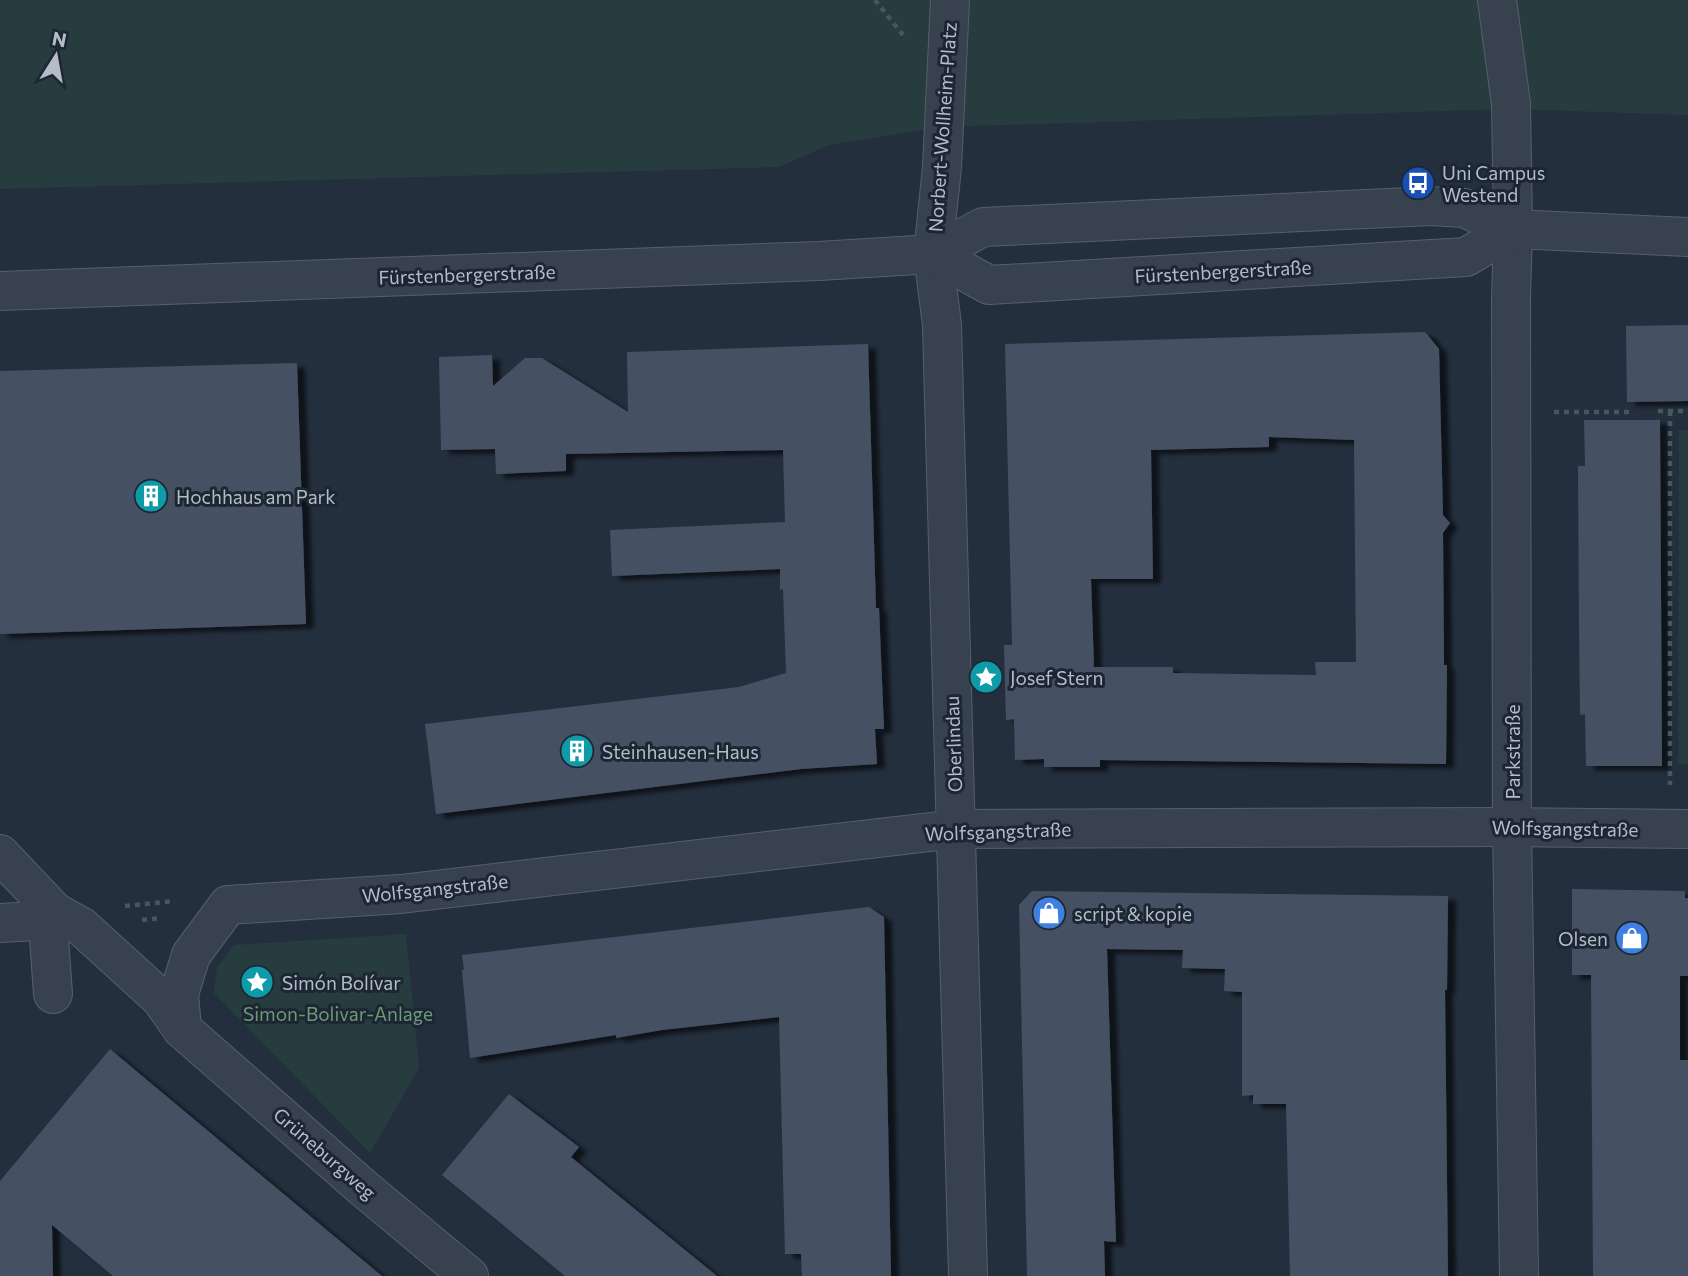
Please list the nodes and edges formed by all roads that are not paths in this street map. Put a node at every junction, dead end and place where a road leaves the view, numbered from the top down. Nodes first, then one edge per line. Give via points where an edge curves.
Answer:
1 (950, 0) edge
2 (1497, 0) edge
3 (1513, 229) junction
4 (1688, 237) edge
5 (933, 254) junction
6 (0, 292) edge
7 (1512, 827) junction
8 (956, 829) junction
9 (1679, 829) edge
10 (0, 854) edge
11 (69, 920) junction
12 (0, 923) edge
13 (53, 994) dead end
14 (182, 1029) junction
15 (465, 1274) edge
16 (968, 1276) edge
17 (1519, 1276) edge

1 - 5 street, Norbert-Wollheim-Platz
2 - 3 street via 1511,104
3 - 4 street, Fürstenbergerstraße
3 - 5 street, Fürstenbergerstraße via 1464,208 1418,207 983,227
3 - 5 street, Fürstenbergerstraße via 1466,257 989,285
3 - 7 street, Parkstraße
5 - 6 street, Fürstenbergerstraße
5 - 8 street, Oberlindau via 942,325
7 - 8 street, Wolfsgangstraße
7 - 9 street, Wolfsgangstraße
7 - 17 street, Parkstraße
8 - 14 street, Wolfsgangstraße via 401,894 228,905 191,955 179,995
8 - 16 street, Oberlindau
10 - 11 street, Grüneburgweg
11 - 12 street
11 - 13 street via 49,938
11 - 14 street, Grüneburgweg via 160,999
14 - 15 street, Grüneburgweg

